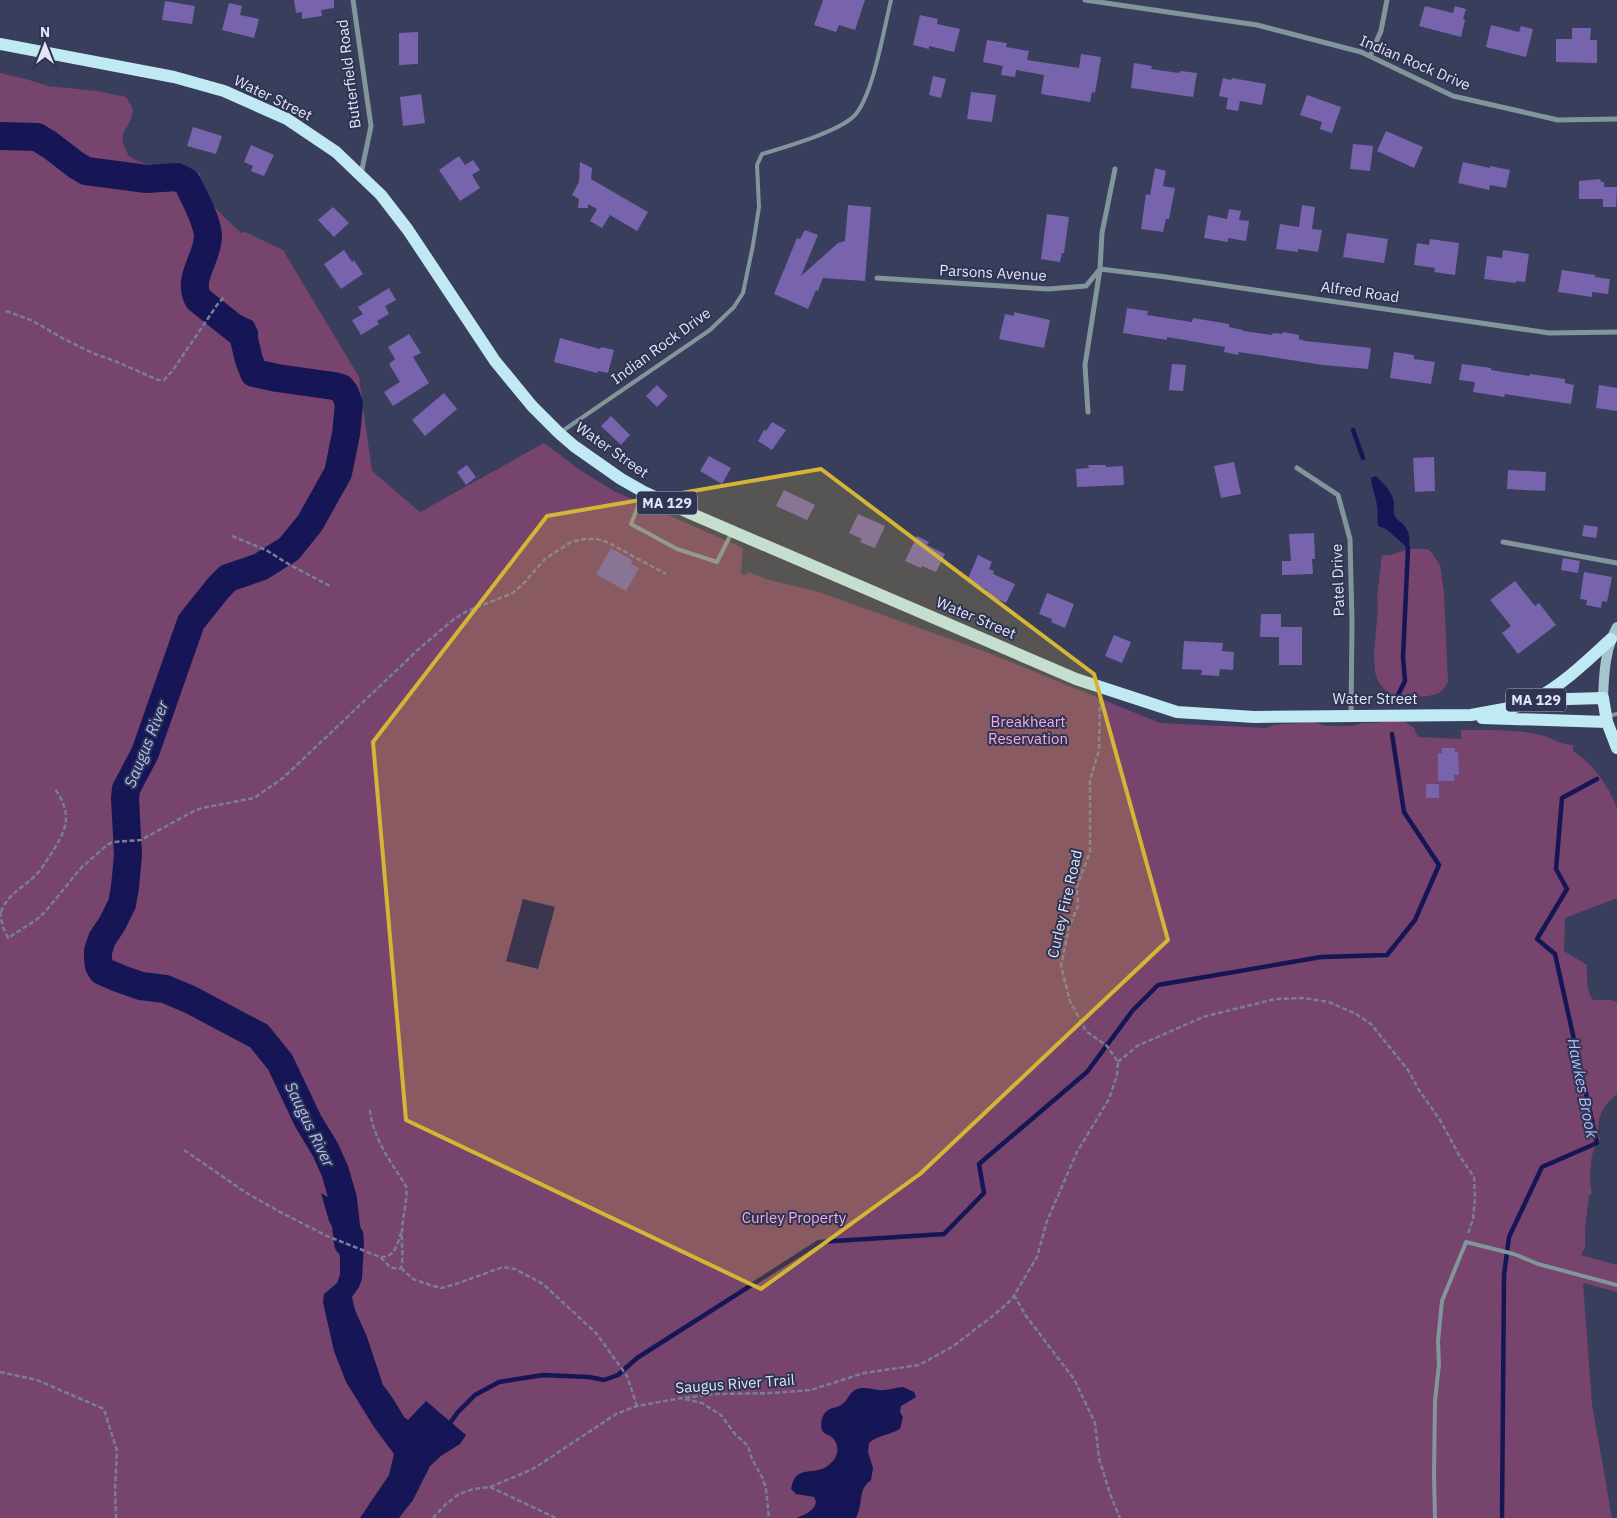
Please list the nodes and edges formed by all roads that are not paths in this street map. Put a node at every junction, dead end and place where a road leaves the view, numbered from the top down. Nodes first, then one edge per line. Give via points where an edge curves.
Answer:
1 (352, 0) edge
2 (891, 0) edge
3 (1085, 0) edge
4 (1387, 0) edge
5 (0, 44) edge
6 (1370, 56) junction
7 (1617, 119) edge
8 (1115, 169) dead end
9 (361, 174) junction
10 (1100, 269) junction
11 (876, 278) dead end
12 (1617, 332) edge
13 (1088, 412) dead end
14 (559, 433) junction
15 (1297, 468) dead end
16 (644, 492) junction
17 (733, 532) junction
18 (1503, 542) dead end
19 (1617, 563) edge
20 (1617, 627) edge
21 (1611, 639) junction
22 (1603, 698) junction
23 (1534, 700) junction
24 (1351, 715) junction
25 (1471, 715) junction
26 (1610, 717) edge
27 (1617, 748) edge
28 (1617, 1285) edge
29 (1435, 1518) edge

1 - 9 street, Butterfield Road via 371,126
2 - 14 lane, Indian Rock Drive via 875,68 864,101 854,116 838,127 762,154 757,165 759,207 753,245 743,293 734,306 710,330
3 - 6 street, Indian Rock Drive via 1257,26
4 - 6 street via 1381,31
5 - 9 main road, Water Street / MA 129 via 174,77 224,91 287,119 336,152
6 - 7 street, Indian Rock Drive via 1453,96 1558,120
8 - 10 street via 1102,233
9 - 14 main road, Water Street / MA 129 via 408,230 495,361
10 - 11 street, Parsons Avenue via 1086,286 1048,289
10 - 12 street, Alfred Road via 1549,333
10 - 13 street via 1085,365
14 - 16 main road, Water Street / MA 129 via 612,474
15 - 24 street, Patel Drive via 1338,495 1350,539
16 - 17 main road, Water Street / MA 129
16 - 17 lane via 631,524 677,549 718,562
17 - 24 main road, Water Street / MA 129 via 1076,679 1177,712 1254,717
18 - 19 street
20 - 21 main road
21 - 22 main road via 1604,671
21 - 23 main road via 1550,691
22 - 23 main road, Water Street / MA 129
22 - 26 main road
23 - 25 main road, Water Street / MA 129
24 - 25 main road, Water Street / MA 129
25 - 26 main road, Water Street / MA 129 via 1483,718
26 - 27 main road
28 - 29 lane via 1466,1242 1442,1300 1435,1401

